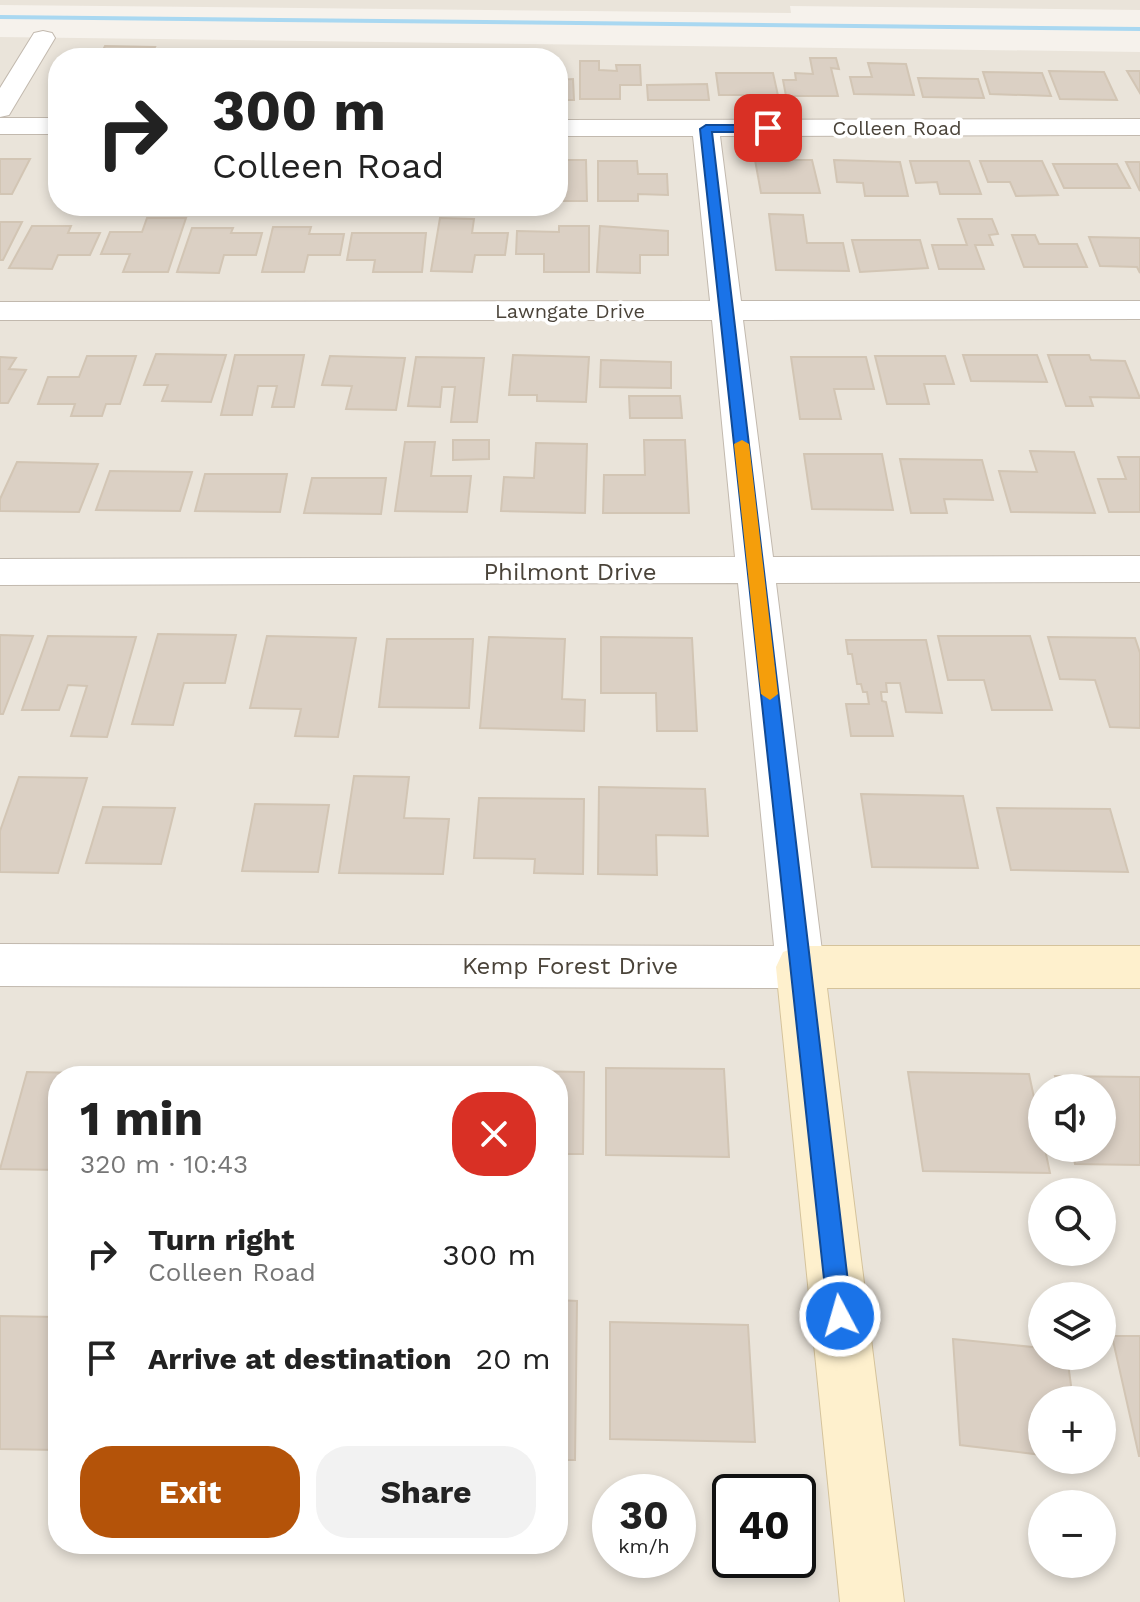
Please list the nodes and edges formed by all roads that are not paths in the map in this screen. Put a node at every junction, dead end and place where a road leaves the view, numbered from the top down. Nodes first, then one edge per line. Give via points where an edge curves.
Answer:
1 (43, 38) dead end
2 (0, 109) edge
3 (0, 126) edge
4 (48, 126) edge
5 (1140, 127) edge
6 (568, 128) edge
7 (706, 129) junction
8 (1140, 310) edge
9 (0, 311) edge
10 (726, 311) junction
11 (1140, 569) edge
12 (0, 572) edge
13 (756, 572) junction
14 (0, 965) edge
15 (800, 967) junction
16 (1140, 967) edge
17 (872, 1602) edge

1 - 2 street
3 - 4 street
5 - 7 street, Colleen Road
6 - 7 street, Colleen Road
7 - 10 street
8 - 10 street, Lawngate Drive
9 - 10 street, Lawngate Drive
10 - 13 street
11 - 13 street, Philmont Drive
12 - 13 street, Philmont Drive
13 - 15 street
14 - 15 street, Kemp Forest Drive
15 - 16 street, Kemp Forest Drive
15 - 17 street

